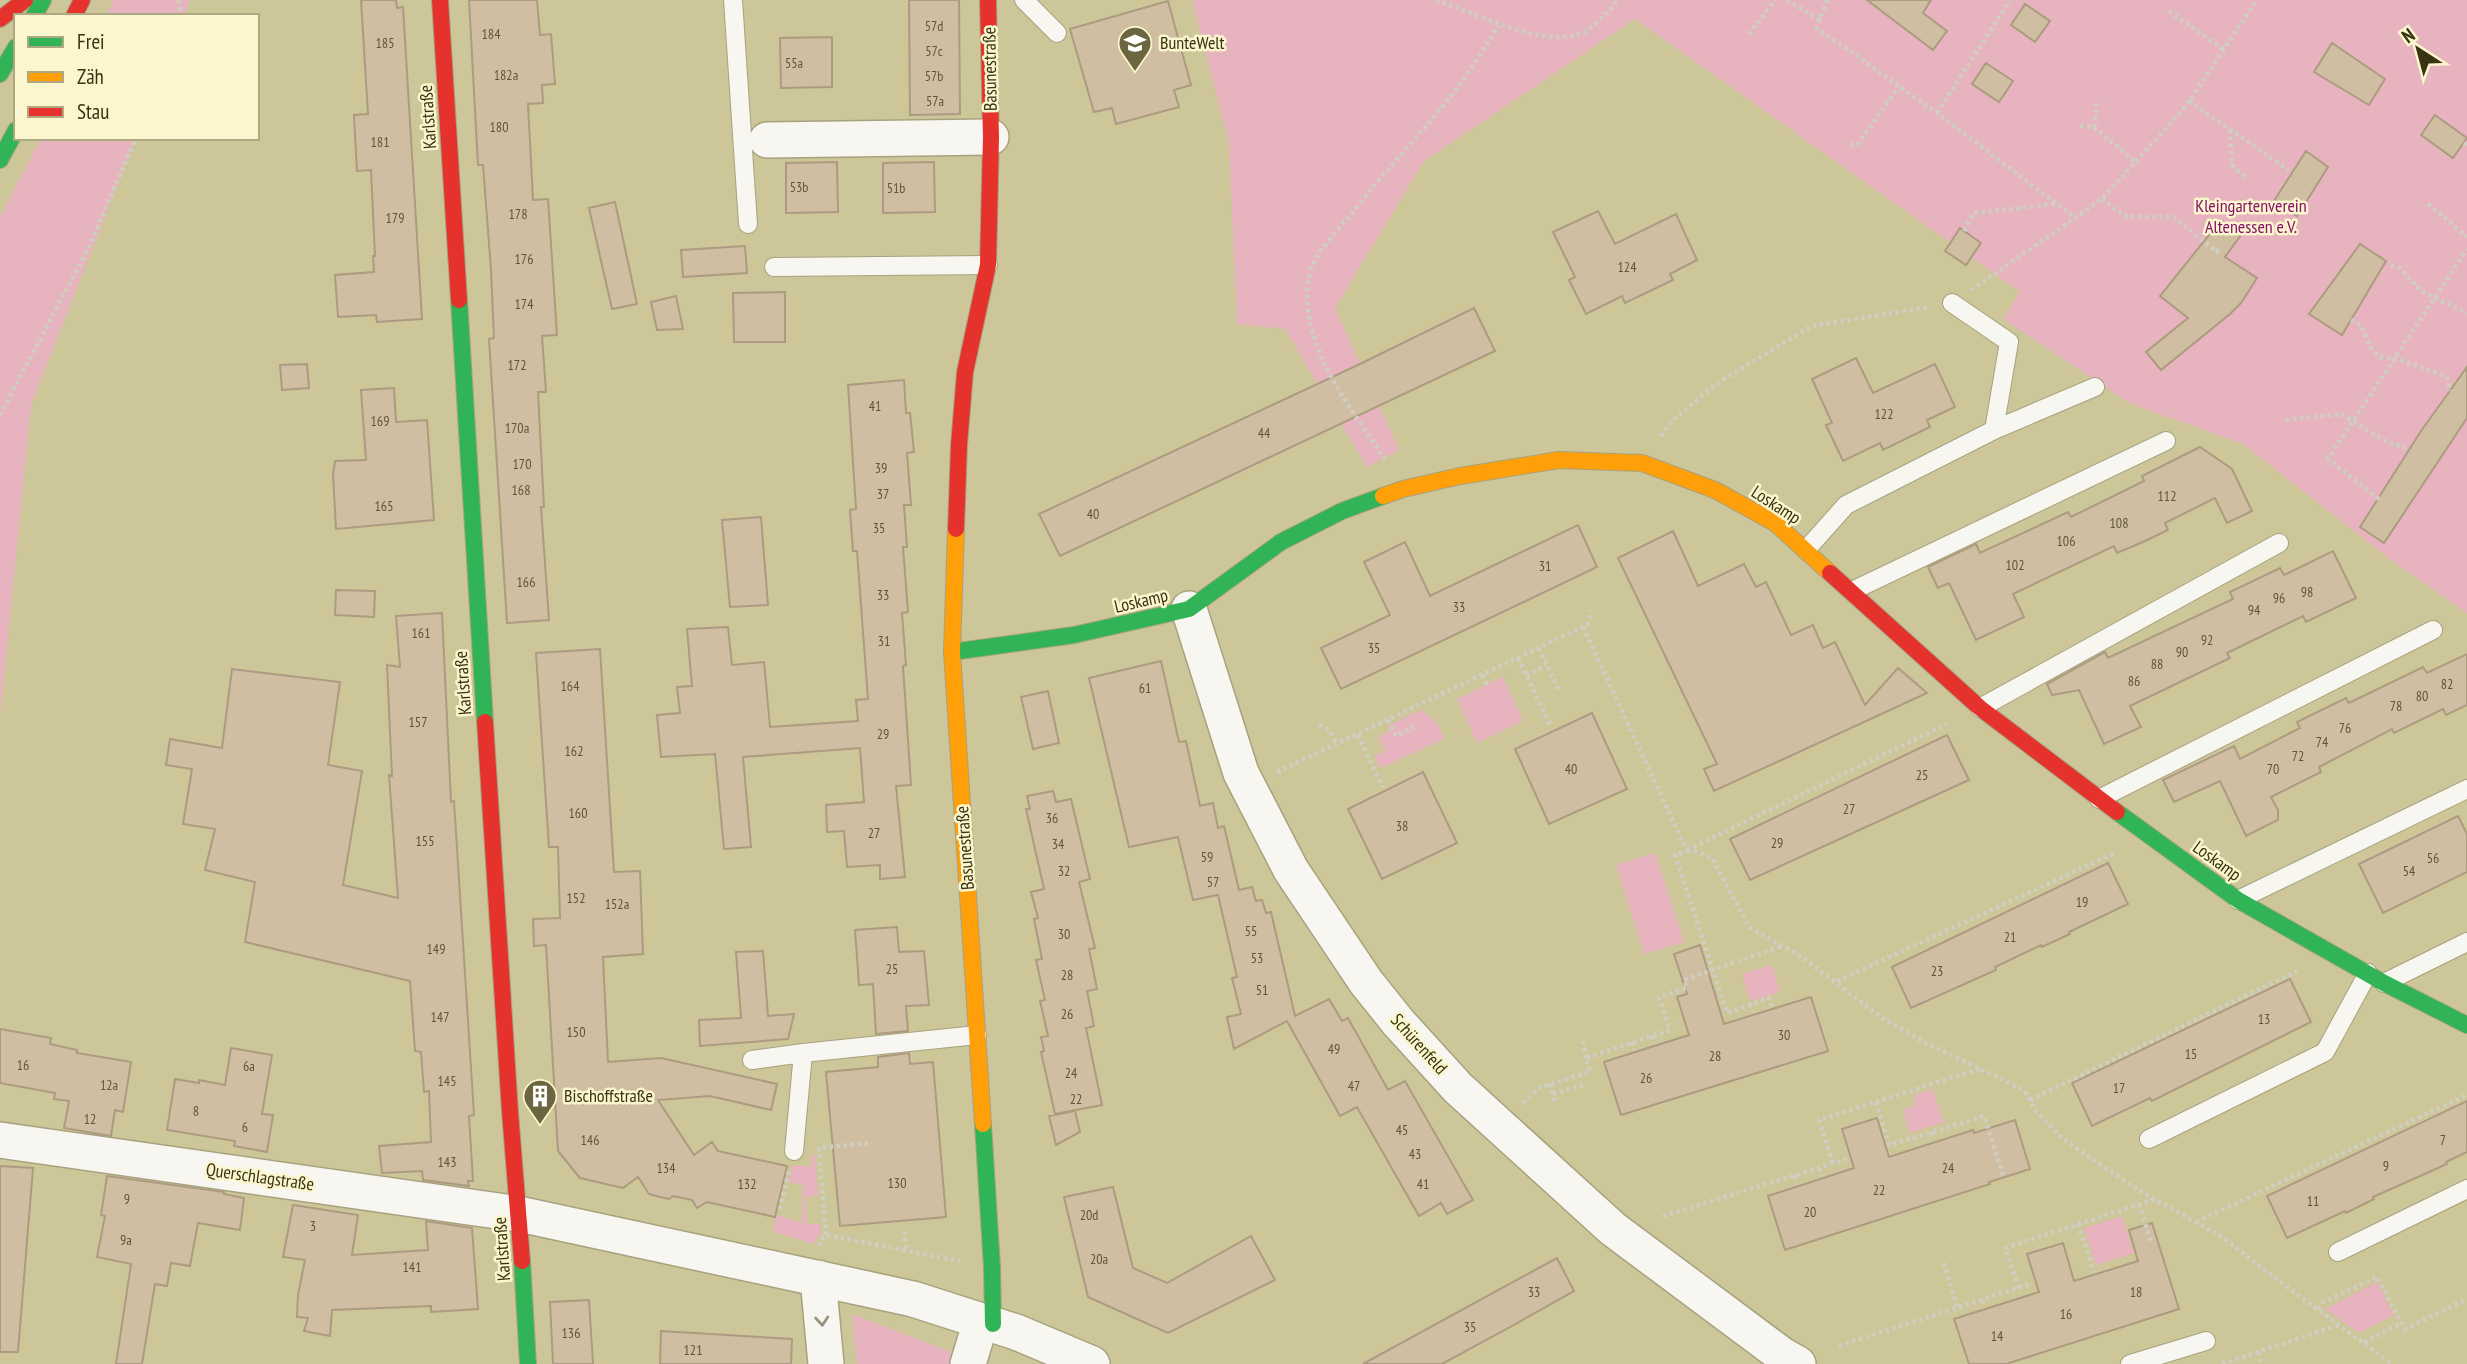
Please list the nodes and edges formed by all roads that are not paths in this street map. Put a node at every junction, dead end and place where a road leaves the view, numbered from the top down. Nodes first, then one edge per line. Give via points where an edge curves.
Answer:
1 (25, 0) edge
2 (440, 0) edge
3 (733, 0) edge
4 (988, 0) edge
5 (1024, 0) edge
6 (0, 19) edge
7 (1057, 33) dead end
8 (14, 50) edge
9 (3, 68) edge
10 (14, 134) edge
11 (991, 137) junction
12 (767, 140) dead end
13 (0, 160) edge
14 (748, 224) dead end
15 (988, 265) junction
16 (775, 267) dead end
17 (1952, 303) road end
18 (2095, 387) dead end
19 (1994, 430) junction
20 (2166, 441) dead end
21 (2279, 544) dead end
22 (1806, 550) junction
23 (1852, 591) junction
24 (1189, 609) junction
25 (2433, 630) dead end
26 (952, 652) junction
27 (1980, 708) junction
28 (2467, 789) edge
29 (2099, 799) junction
30 (2238, 900) junction
31 (2467, 942) edge
32 (2368, 974) junction
33 (2384, 983) junction
34 (2467, 1025) edge
35 (977, 1035) junction
36 (803, 1053) junction
37 (752, 1060) dead end
38 (2149, 1139) dead end
39 (0, 1140) edge
40 (794, 1151) road end
41 (2467, 1189) edge
42 (520, 1214) junction
43 (2337, 1252) dead end
44 (814, 1277) junction
45 (987, 1322) junction
46 (2206, 1341) dead end
47 (528, 1364) edge
48 (826, 1364) edge
49 (968, 1364) edge
50 (1092, 1364) edge
51 (1798, 1364) edge
52 (2130, 1364) edge

1 - 6 main road
2 - 42 main road, Karlstraße
3 - 14 lane
4 - 11 main road, Basunestraße
5 - 7 lane
8 - 9 main road
10 - 13 main road
11 - 12 street
11 - 15 main road, Basunestraße
15 - 16 lane
15 - 26 main road, Basunestraße via 965,372
17 - 19 lane via 2009,342
18 - 19 lane
19 - 22 lane via 1846,505
20 - 23 lane
21 - 27 lane
22 - 23 main road, Loskamp
22 - 24 main road, Loskamp via 1775,523 1715,490 1642,463 1559,460 1403,489 1342,511 1281,542
23 - 27 main road, Loskamp
24 - 26 main road, Loskamp via 1074,635
24 - 51 street, Schürenfeld via 1241,774 1291,870 1366,982 1406,1032 1458,1088 1613,1229
25 - 29 lane
26 - 35 main road, Basunestraße
27 - 29 main road, Loskamp
28 - 30 lane
29 - 30 main road, Loskamp
30 - 32 main road, Loskamp
31 - 33 lane
32 - 33 main road, Loskamp
32 - 38 lane via 2325,1052
33 - 34 main road, Loskamp
35 - 36 lane
35 - 45 main road, Basunestraße via 992,1267
36 - 37 lane
36 - 40 lane
39 - 42 street, Querschlagstraße
41 - 43 lane
42 - 44 street
42 - 47 main road, Karlstraße
44 - 45 street via 913,1299
44 -> 48 street
45 - 49 street, Basunestraße
45 - 50 street
46 - 52 lane

